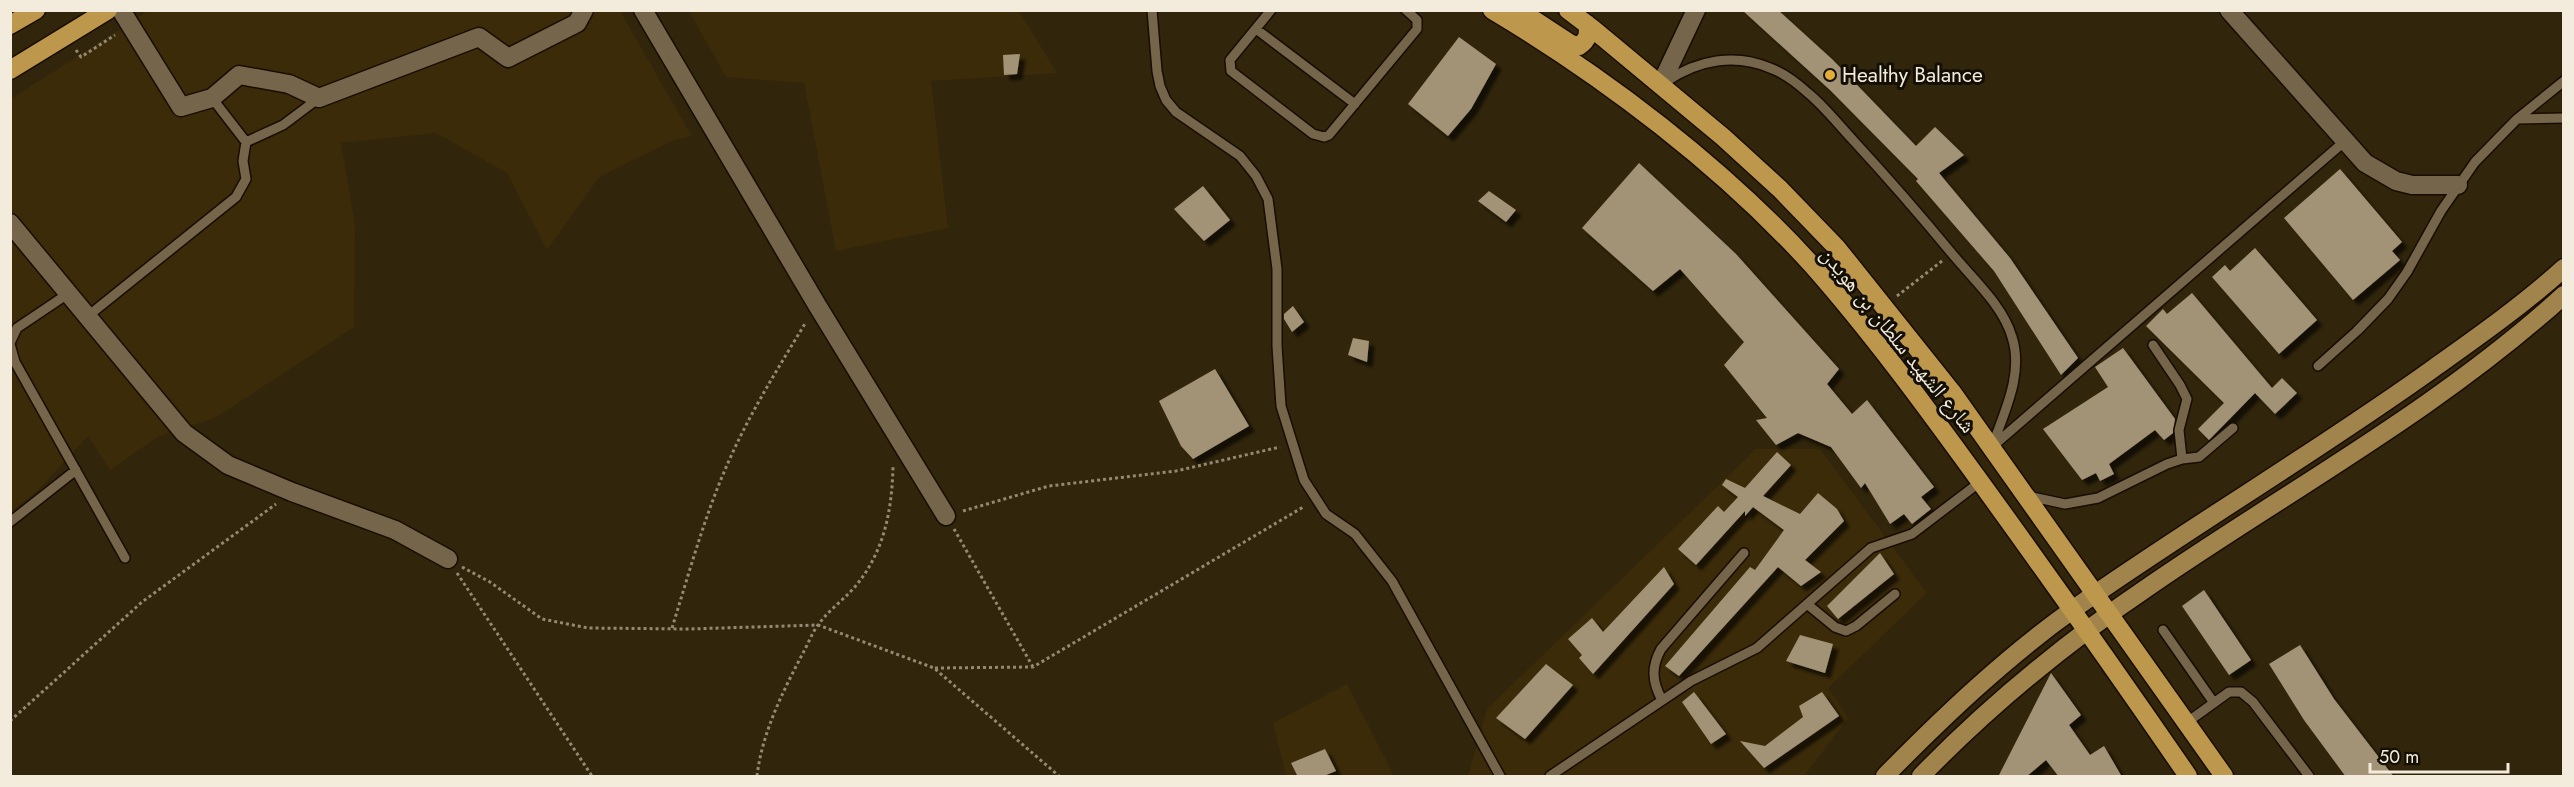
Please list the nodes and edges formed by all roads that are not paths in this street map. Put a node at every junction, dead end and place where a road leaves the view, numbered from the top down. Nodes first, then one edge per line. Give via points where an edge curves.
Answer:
1 (36, 10) edge
2 (108, 10) edge
3 (584, 10) edge
4 (643, 10) edge
5 (1152, 10) edge
6 (1270, 10) edge
7 (1406, 10) edge
8 (1492, 10) edge
9 (1519, 10) edge
10 (1568, 10) edge
11 (1696, 10) edge
12 (2229, 10) edge
13 (125, 18) edge
14 (1587, 24) junction
15 (10, 26) edge
16 (1256, 29) junction
17 (10, 70) edge
18 (2564, 81) edge
19 (1661, 84) junction
20 (212, 98) junction
21 (319, 98) junction
22 (1355, 104) junction
23 (2564, 118) edge
24 (2517, 119) junction
25 (2345, 141) junction
26 (246, 142) junction
27 (2458, 185) junction
28 (10, 224) edge
29 (2564, 268) edge
30 (69, 294) junction
31 (2564, 295) edge
32 (88, 316) junction
33 (10, 343) edge
34 (2153, 345) dead end
35 (2318, 366) dead end
36 (2233, 428) dead end
37 (1992, 447) junction
38 (2182, 459) junction
39 (76, 470) junction
40 (1980, 482) junction
41 (2028, 496) junction
42 (946, 516) road end
43 (10, 522) edge
44 (1744, 553) dead end
45 (125, 558) dead end
46 (447, 559) road end
47 (1895, 594) dead end
48 (2095, 594) junction
49 (1807, 604) junction
50 (2073, 609) junction
51 (2108, 615) junction
52 (2087, 630) junction
53 (2163, 630) dead end
54 (1662, 700) junction
55 (2214, 704) junction
56 (2186, 723) junction
57 (1500, 777) edge
58 (1550, 777) edge
59 (1885, 777) edge
60 (1921, 777) edge
61 (2188, 777) edge
62 (2224, 777) edge
63 (2309, 777) edge

1 - 15 highway
2 - 17 highway
3 - 21 street via 577,23 508,58 479,37
4 - 42 street
5 - 57 lane via 1157,71 1166,100 1176,112 1240,156 1268,199 1277,268 1281,406 1304,480 1326,514 1355,534 1392,581
6 - 16 lane
7 - 22 lane via 1417,20 1417,29
8 - 40 highway, شارع الشهيد سلطان بن هويدن via 1596,78 1694,154 1755,208 1862,325
9 - 14 highway via 1579,46 1589,33
10 - 14 highway, شارع الشهيد سلطان بن هويدن
11 - 19 street
12 - 25 street
13 - 20 street via 181,107
14 - 19 highway, شارع الشهيد سلطان بن هويدن
16 - 22 lane
16 - 22 lane via 1230,60 1231,71 1313,134 1324,138 1329,135
18 - 24 lane
19 - 37 highway, شارع الشهيد سلطان بن هويدن via 1780,189 1838,248
19 - 37 lane via 1681,71 1725,59 1771,68 1810,94 1880,170 1952,253 2010,329 2016,351 2014,382
20 - 21 street via 239,75 289,84
20 - 26 lane
21 - 26 lane via 283,124
23 - 24 lane
24 - 27 lane
25 - 27 street via 2366,163 2396,181
25 - 37 lane
26 - 32 lane via 246,179 236,197
27 - 35 lane via 2388,299
28 - 30 street
29 - 48 main road via 2513,312 2358,423
30 - 32 street
30 - 33 lane via 17,328
31 - 51 main road via 2527,329 2449,387
32 - 46 street via 184,433 228,465 395,530
33 - 39 lane via 15,362
34 - 38 lane via 2187,399 2179,430
36 - 38 lane via 2204,454
37 - 41 highway, شارع الشهيد سلطان بن هويدن
38 - 41 lane via 2084,502 2058,503
39 - 43 lane
39 - 45 lane
40 - 49 lane via 1912,534 1871,548
40 - 50 highway, شارع الشهيد سلطان بن هويدن
41 - 48 highway, شارع الشهيد سلطان بن هويدن
44 - 54 lane via 1661,649 1653,680
47 - 49 lane via 1846,631
48 - 50 main road
48 - 51 highway, شارع الشهيد سلطان بن هويدن
49 - 54 lane via 1757,648
50 - 52 highway, شارع الشهيد سلطان بن هويدن
50 - 59 main road via 1933,727
51 - 52 main road
51 - 56 highway, شارع الشهيد سلطان بن هويدن
52 - 60 main road via 2016,685
52 - 61 highway, شارع الشهيد سلطان بن هويدن
53 - 55 lane
54 - 58 lane
55 - 56 lane
55 - 63 lane via 2229,692 2241,692 2253,702
56 - 62 highway, شارع الشهيد سلطان بن هويدن

